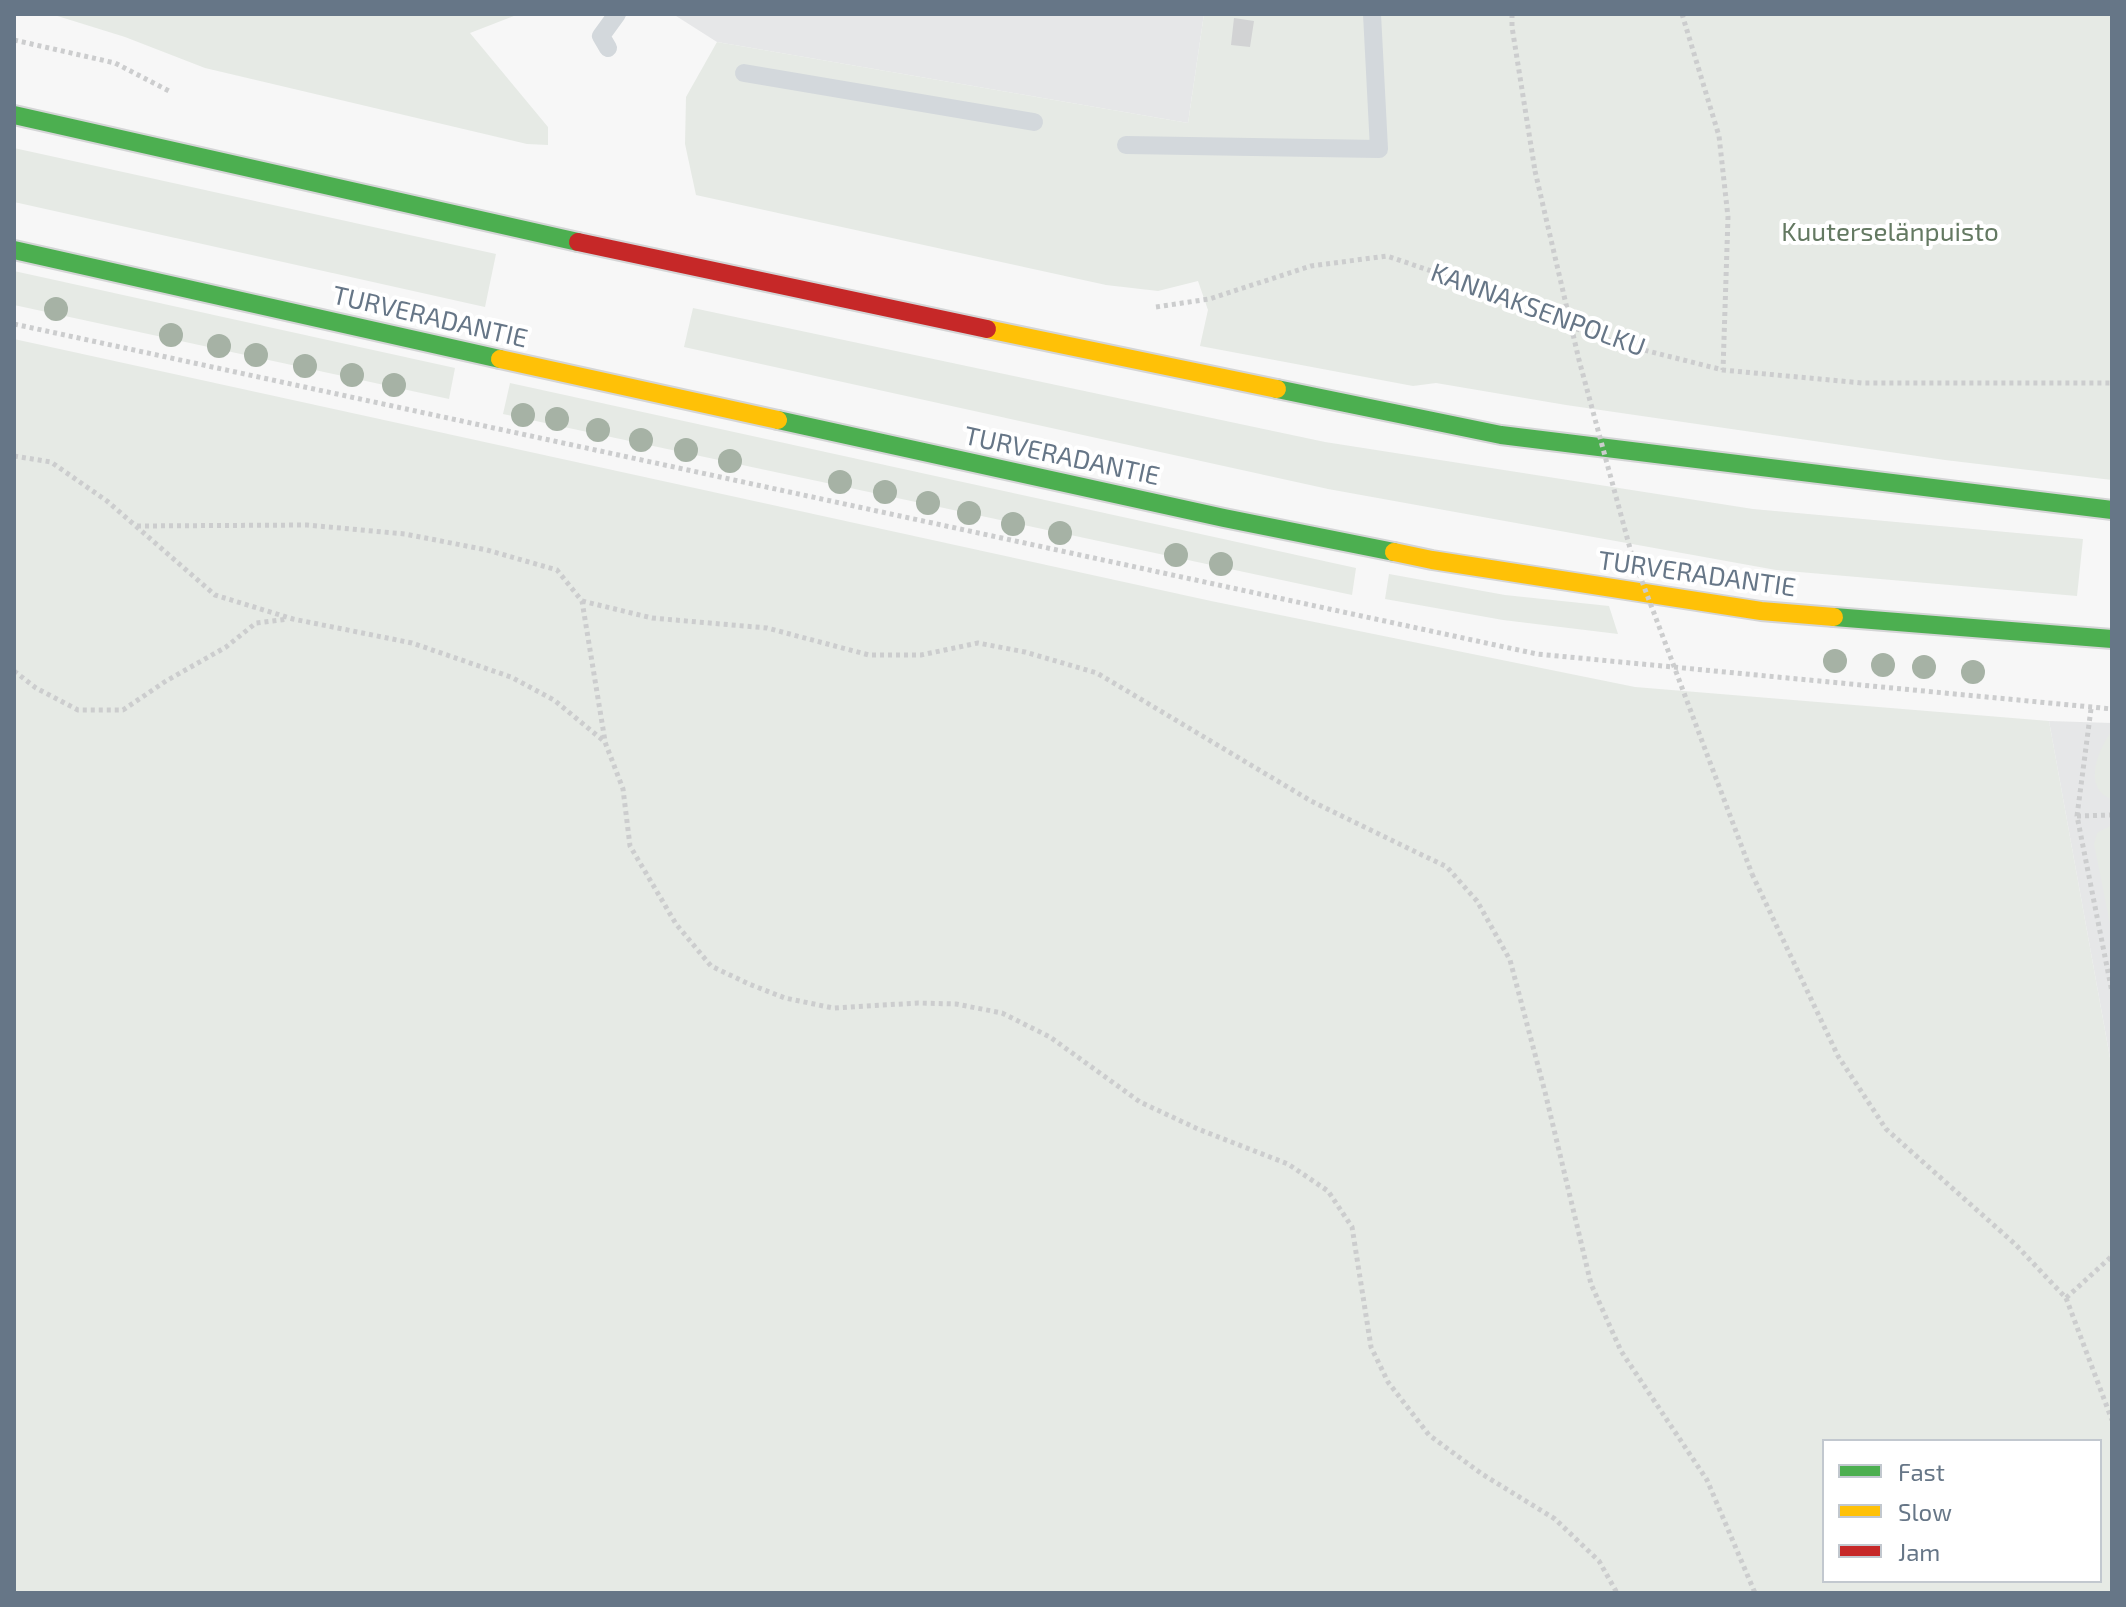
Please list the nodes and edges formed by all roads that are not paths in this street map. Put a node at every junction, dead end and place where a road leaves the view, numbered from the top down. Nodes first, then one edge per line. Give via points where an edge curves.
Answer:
1 (14, 115) edge
2 (14, 250) edge
3 (2112, 510) edge
4 (2112, 639) edge

1 - 3 main road via 618,251 1501,435
2 - 4 main road, TURVERADANTIE via 1432,560 1761,611

